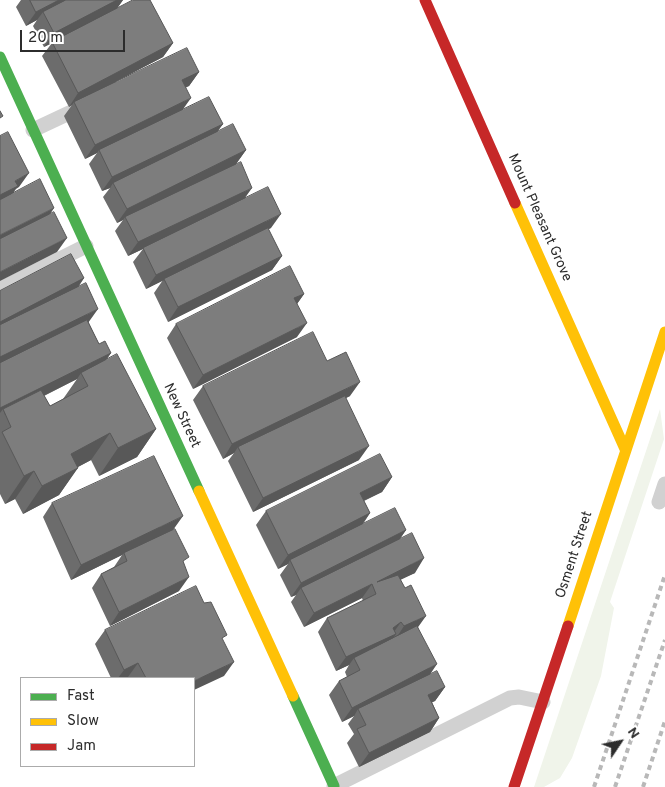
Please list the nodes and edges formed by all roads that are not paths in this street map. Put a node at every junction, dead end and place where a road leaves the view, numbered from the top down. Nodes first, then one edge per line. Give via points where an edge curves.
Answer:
1 (425, 0) edge
2 (0, 57) edge
3 (99, 98) edge
4 (33, 130) junction
5 (86, 246) junction
6 (0, 289) edge
7 (665, 332) edge
8 (625, 449) junction
9 (665, 484) edge
10 (659, 502) dead end
11 (543, 702) junction
12 (334, 786) edge
13 (514, 787) edge

1 - 8 street, Mount Pleasant Grove
2 - 4 street, New Street
3 - 4 lane
4 - 5 street, New Street
5 - 6 lane
5 - 12 street, New Street
7 - 8 street, Osment Street
8 - 11 street, Osment Street
9 - 10 lane
11 - 12 lane via 510,698
11 - 13 street, Osment Street

